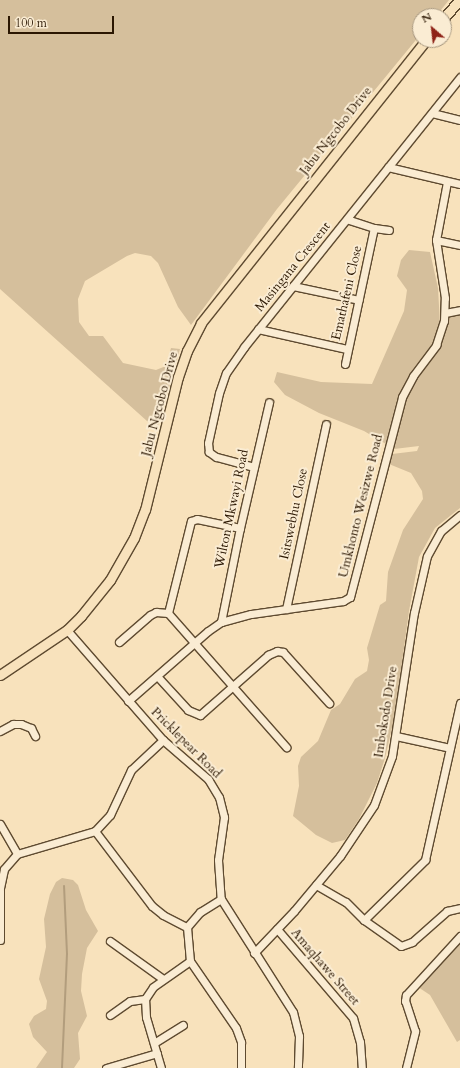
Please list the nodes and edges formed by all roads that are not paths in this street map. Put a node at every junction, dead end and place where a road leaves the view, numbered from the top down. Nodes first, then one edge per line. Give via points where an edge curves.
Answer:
1 (459, 0) edge
2 (452, 8) edge
3 (420, 48) edge
4 (460, 77) edge
5 (432, 113) junction
6 (460, 120) edge
7 (388, 167) junction
8 (447, 182) junction
9 (460, 184) edge
10 (347, 219) junction
11 (374, 228) junction
12 (389, 230) dead end
13 (436, 240) junction
14 (460, 245) edge
15 (293, 286) junction
16 (359, 300) junction
17 (460, 310) edge
18 (445, 313) junction
19 (258, 330) junction
20 (347, 349) junction
21 (344, 364) dead end
22 (269, 402) dead end
23 (326, 424) dead end
24 (254, 467) junction
25 (460, 515) edge
26 (240, 528) junction
27 (286, 609) junction
28 (168, 613) junction
29 (222, 622) junction
30 (67, 630) junction
31 (119, 642) dead end
32 (194, 643) junction
33 (0, 675) edge
34 (157, 676) junction
35 (233, 687) junction
36 (128, 701) junction
37 (329, 703) dead end
38 (460, 703) edge
39 (0, 731) edge
40 (35, 736) dead end
41 (396, 736) junction
42 (163, 740) junction
43 (286, 747) dead end
44 (450, 748) junction
45 (0, 824) edge
46 (95, 831) junction
47 (18, 854) junction
48 (316, 885) junction
49 (0, 889) edge
50 (221, 899) junction
51 (460, 908) edge
52 (364, 920) junction
53 (187, 928) junction
54 (277, 929) junction
55 (460, 936) edge
56 (0, 940) edge
57 (110, 941) dead end
58 (254, 953) junction
59 (190, 961) junction
60 (163, 979) junction
61 (145, 999) junction
62 (110, 1015) dead end
63 (183, 1025) dead end
64 (154, 1044) junction
65 (157, 1053) junction
66 (106, 1068) edge
67 (161, 1068) edge
68 (241, 1068) edge
69 (298, 1068) edge
70 (362, 1068) edge
71 (406, 1068) edge

1 - 2 main road
3 - 30 main road, Jabu Ngcobo Drive via 202,323 187,351 178,376 151,490 134,538 110,580
4 - 5 street, Masingana Crescent
5 - 6 street
5 - 7 street, Masingana Crescent
7 - 8 street
7 - 10 street, Masingana Crescent
8 - 9 street
8 - 13 street, Umkhonto Wesizwe Road
10 - 11 street
10 - 15 street, Masingana Crescent
11 - 12 street
11 - 16 street, Emathafeni Close
13 - 14 street
13 - 18 street, Umkhonto Wesizwe Road
15 - 16 street
15 - 19 street, Masingana Crescent
16 - 20 street, Emathafeni Close
17 - 18 street
18 - 27 street, Umkhonto Wesizwe Road via 436,345 413,376 402,397 351,594 343,601
19 - 20 street
19 - 24 street, Masingana Crescent via 233,361 224,379 208,444 209,452 216,457
20 - 21 street, Emathafeni Close
22 - 24 street, Wilton Mkwayi Road
23 - 27 street, Isitswebhu Close
24 - 26 street, Wilton Mkwayi Road
25 - 41 street, Imbokodo Drive via 441,531 427,556 414,613
26 - 28 street via 197,519 191,521
26 - 29 street, Wilton Mkwayi Road
27 - 29 street, Umkhonto Wesizwe Road via 251,614
28 - 31 street via 156,612 150,615
28 - 32 street
29 - 32 street, Umkhonto Wesizwe Road
30 - 33 main road, Jabu Ngcobo Drive
30 - 36 street, Pricklepear Road
32 - 34 street, Umkhonto Wesizwe Road
32 - 35 street
34 - 35 street via 194,715 203,714
34 - 36 street, Umkhonto Wesizwe Road
35 - 37 street via 277,650 288,658
35 - 43 street
36 - 42 street, Pricklepear Road
38 - 44 street
39 - 40 street via 13,724 21,724 31,728
41 - 44 street
41 - 48 street, Imbokodo Drive via 386,777 374,805 353,839
42 - 46 street via 131,770 110,815
42 - 50 street, Pricklepear Road via 208,779 219,797 224,817 218,867
44 - 52 street via 425,860
45 - 47 street
46 - 47 street
46 - 53 street via 152,906
47 - 49 street via 4,869
48 - 52 street via 346,902
48 - 54 street, Imbokodo Drive
49 - 56 street
50 - 53 street via 200,912
50 - 58 street, Pricklepear Road
51 - 52 street via 447,911 405,946 398,944
53 - 59 street
54 - 58 street, Imbokodo Drive
54 - 70 street, Amaqhawe Street via 353,1018 360,1042
55 - 71 street via 406,995 405,1000 415,1031
57 - 60 street
58 - 69 street, Pricklepear Road via 287,1000 297,1021 300,1046
59 - 60 street
59 - 68 street via 236,1028 241,1042
60 - 61 street via 149,991
61 - 62 street via 130,1001
61 - 64 street via 145,1010
63 - 64 street
64 - 65 street
65 - 66 street
65 - 67 street

